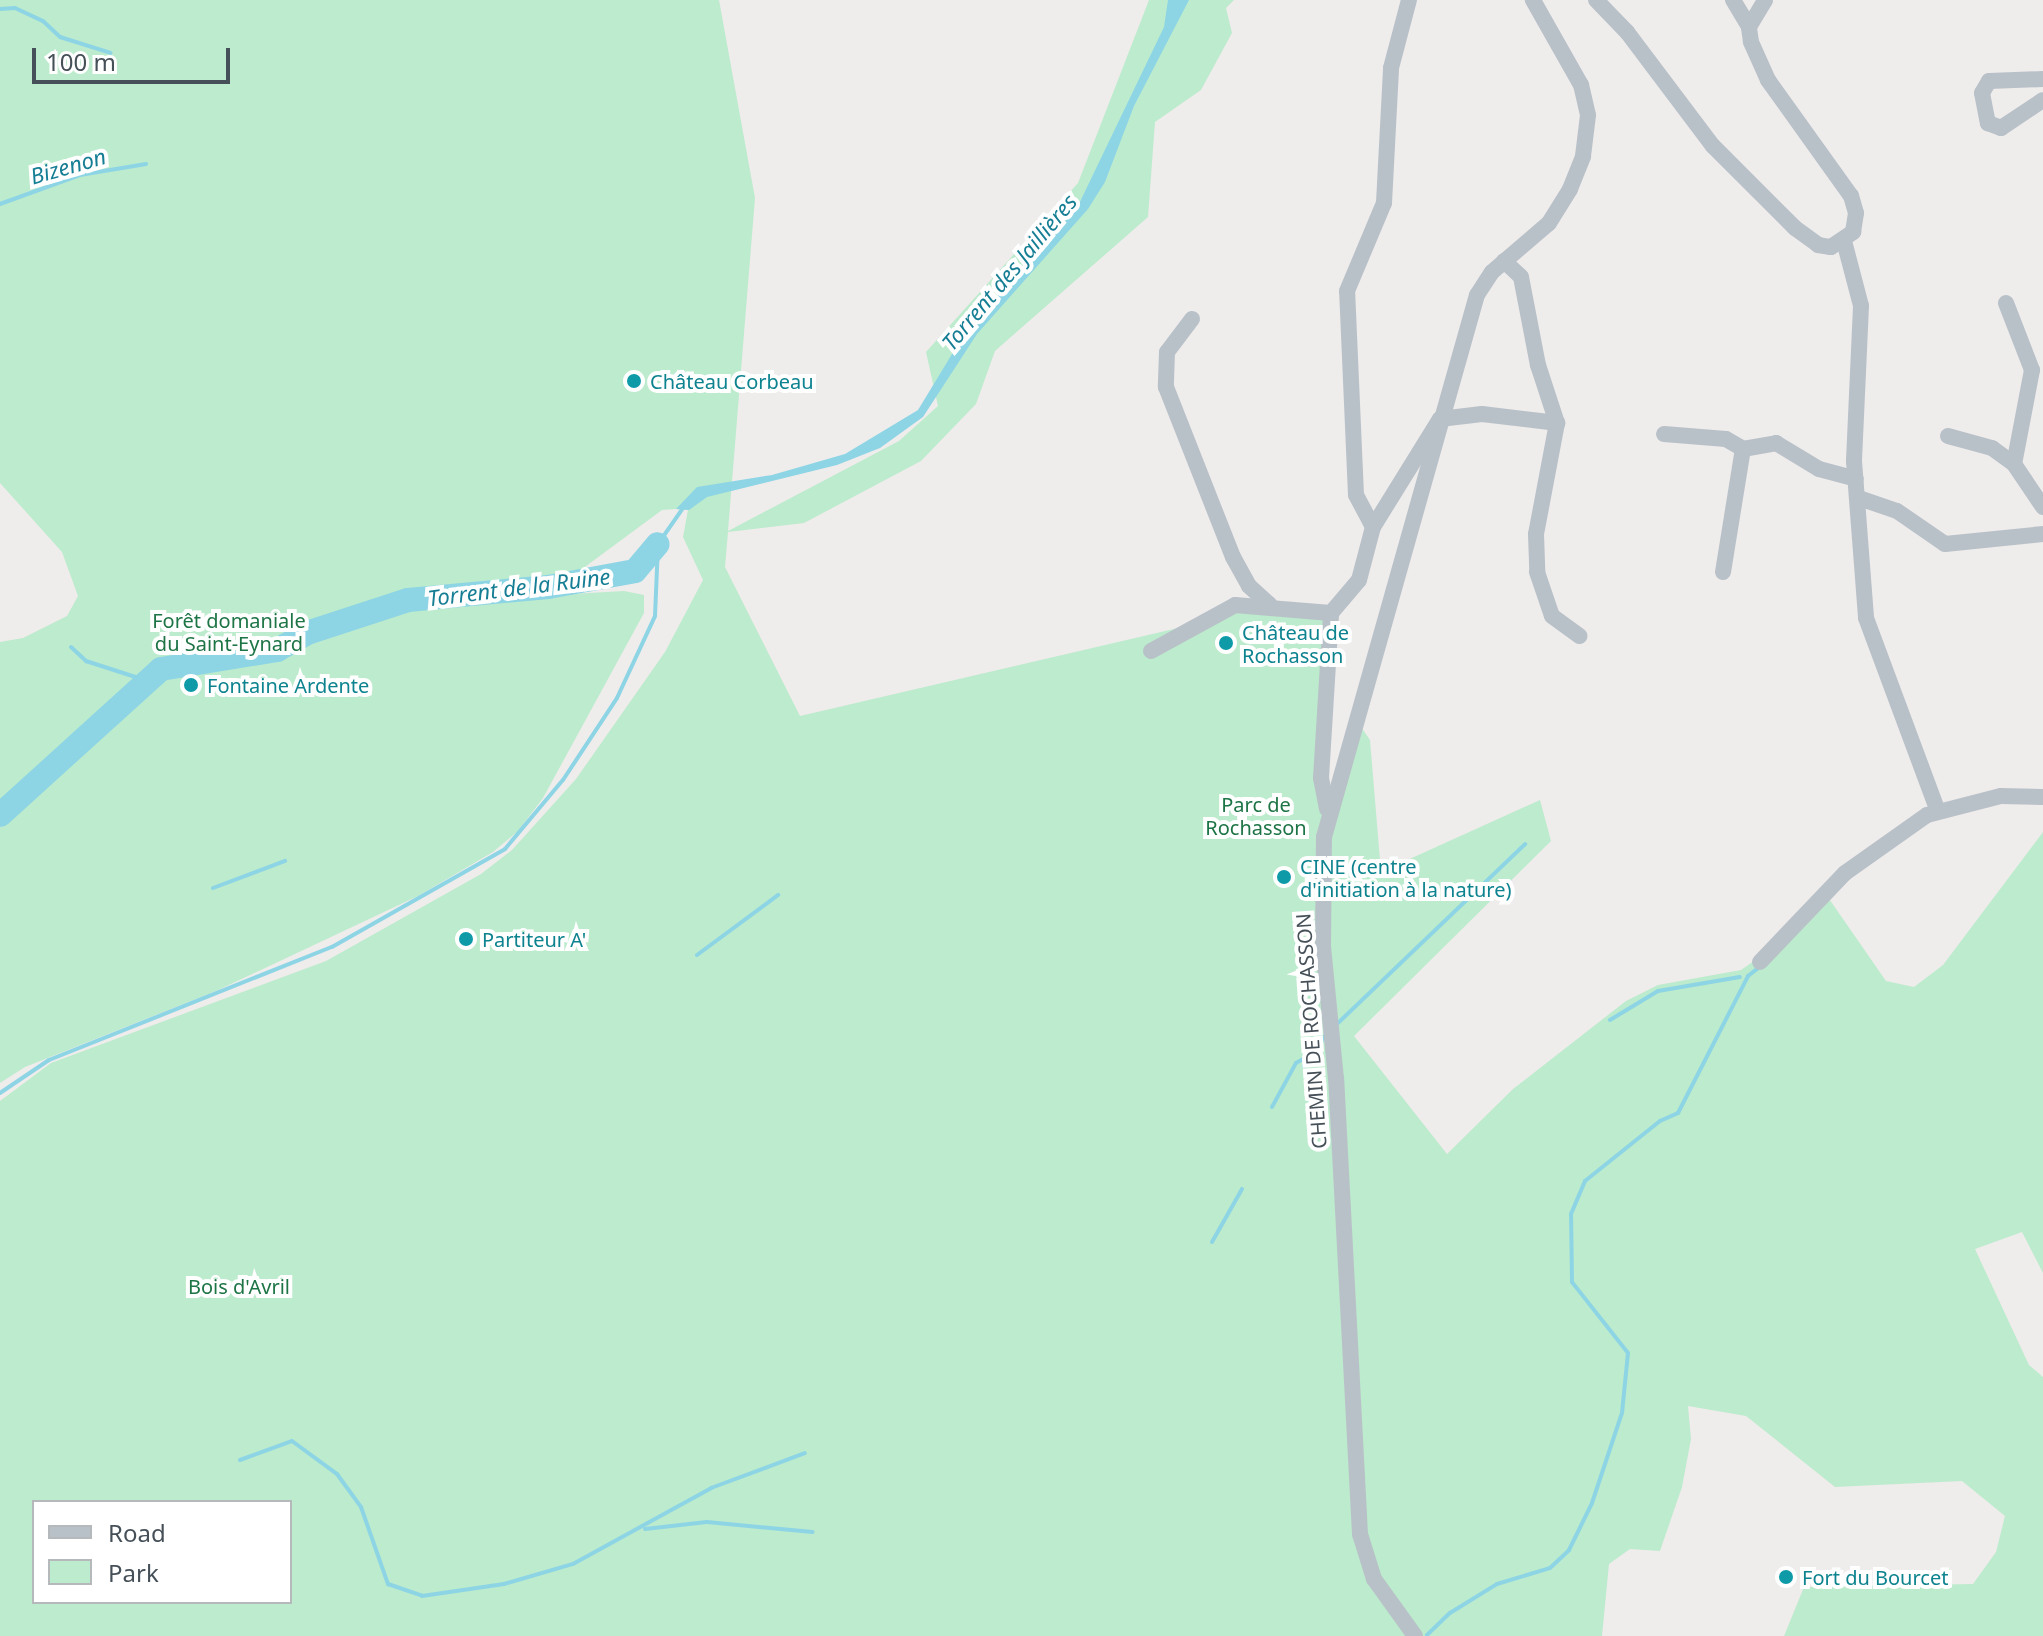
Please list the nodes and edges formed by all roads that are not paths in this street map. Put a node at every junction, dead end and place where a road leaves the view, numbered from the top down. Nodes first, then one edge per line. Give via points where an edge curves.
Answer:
1 (1409, 0) edge
2 (1533, 0) edge
3 (1596, 0) edge
4 (1733, 0) edge
5 (1765, 0) edge
6 (1749, 27) junction
7 (2043, 79) edge
8 (2043, 100) edge
9 (1844, 241) junction
10 (1504, 261) junction
11 (2006, 303) dead end
12 (1192, 319) dead end
13 (1440, 419) junction
14 (1557, 423) junction
15 (1664, 434) dead end
16 (1948, 436) dead end
17 (1743, 449) junction
18 (2014, 464) junction
19 (1856, 479) junction
20 (1859, 498) junction
21 (2043, 507) edge
22 (1373, 527) junction
23 (2043, 534) edge
24 (1723, 572) dead end
25 (1270, 605) junction
26 (1331, 613) junction
27 (1580, 636) dead end
28 (1151, 651) dead end
29 (2043, 797) edge
30 (1937, 809) junction
31 (1327, 812) junction
32 (1760, 962) dead end
33 (1415, 1636) edge

1 - 22 street via 1391,68 1384,203 1347,291 1356,495
2 - 10 street, CHEMIN DE ROCHASSON via 1581,85 1588,115 1583,156 1570,189 1549,223
3 - 9 street via 1627,32 1713,146 1795,228 1818,245
4 - 6 street
5 - 6 street
6 - 9 street via 1768,80 1851,196 1856,213 1853,232
7 - 8 street via 1989,81 1982,93 1988,123 2001,128
9 - 19 street via 1856,272 1863,336
10 - 13 street, CHEMIN DE ROCHASSON via 1477,295
10 - 14 street via 1521,277 1538,365
11 - 18 street via 2032,370
12 - 25 street via 1167,352 1166,387 1233,557 1249,586
13 - 14 street via 1482,414
13 - 22 street
13 - 31 street, CHEMIN DE ROCHASSON
14 - 27 street via 1536,534 1537,572 1552,616
15 - 17 street via 1726,439
16 - 18 street via 1992,448
17 - 19 street via 1776,443 1829,473
17 - 24 street
18 - 21 street
19 - 20 street
20 - 23 street via 1897,511 1945,544 2017,541
20 - 30 street via 1868,630
22 - 26 street via 1366,566
25 - 26 street
25 - 28 street via 1222,609
26 - 31 street via 1321,778
29 - 30 street via 2001,796
30 - 32 street via 1845,873
31 - 33 street, CHEMIN DE ROCHASSON via 1323,947 1336,1079 1360,1534 1374,1579

